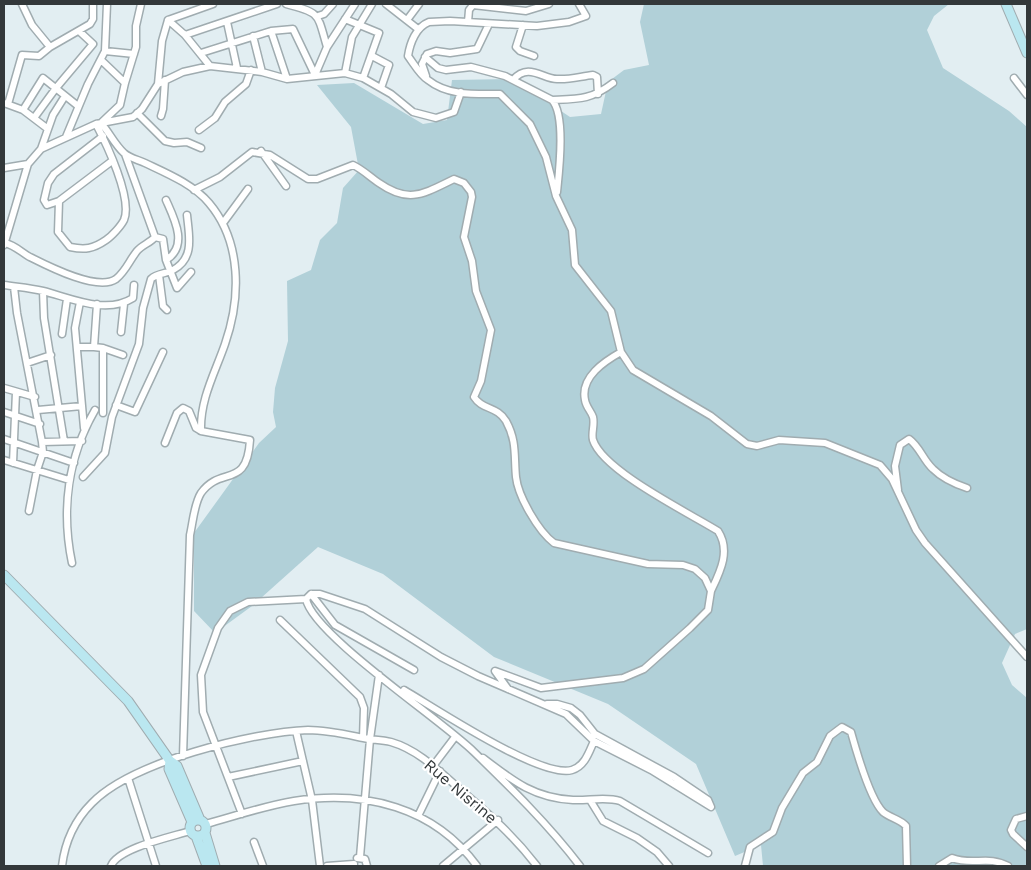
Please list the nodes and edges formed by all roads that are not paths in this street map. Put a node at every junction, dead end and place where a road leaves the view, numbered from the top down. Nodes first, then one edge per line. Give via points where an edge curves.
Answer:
1 (22, 4) edge
2 (93, 4) edge
3 (107, 4) edge
4 (142, 4) edge
5 (213, 4) edge
6 (277, 4) edge
7 (286, 4) edge
8 (333, 4) edge
9 (355, 4) edge
10 (372, 4) edge
11 (386, 4) edge
12 (420, 4) edge
13 (550, 4) edge
14 (579, 4) edge
15 (1006, 4) edge
16 (318, 16) junction
17 (345, 19) junction
18 (168, 20) junction
19 (407, 20) junction
20 (227, 22) junction
21 (468, 22) junction
22 (358, 24) junction
23 (489, 24) junction
24 (523, 25) junction
25 (418, 29) junction
26 (80, 31) junction
27 (270, 31) junction
28 (185, 35) junction
29 (253, 36) junction
30 (232, 43) junction
31 (50, 47) junction
32 (328, 47) junction
33 (105, 51) junction
34 (201, 53) junction
35 (1027, 53) edge
36 (134, 54) junction
37 (372, 56) junction
38 (534, 56) dead end
39 (426, 57) junction
40 (101, 60) junction
41 (210, 66) junction
42 (237, 68) junction
43 (251, 70) junction
44 (262, 72) junction
45 (345, 73) junction
46 (315, 75) junction
47 (363, 78) junction
48 (1014, 78) dead end
49 (287, 79) junction
50 (427, 80) junction
51 (512, 80) junction
52 (162, 82) junction
53 (125, 83) junction
54 (613, 83) dead end
55 (56, 88) junction
56 (381, 88) junction
57 (460, 92) junction
58 (598, 94) junction
59 (1027, 95) edge
60 (65, 96) junction
61 (552, 100) junction
62 (6, 103) edge
63 (78, 106) junction
64 (23, 110) junction
65 (137, 114) junction
66 (160, 116) dead end
67 (34, 118) junction
68 (99, 123) junction
69 (48, 129) junction
70 (199, 130) dead end
71 (103, 136) junction
72 (66, 137) junction
73 (201, 148) dead end
74 (41, 149) junction
75 (261, 151) junction
76 (125, 154) junction
77 (112, 161) junction
78 (28, 164) junction
79 (4, 168) edge
80 (286, 186) dead end
81 (248, 189) dead end
82 (194, 190) junction
83 (556, 196) junction
84 (166, 200) dead end
85 (59, 201) junction
86 (188, 215) dead end
87 (223, 223) junction
88 (5, 235) edge
89 (155, 236) junction
90 (4, 245) edge
91 (166, 260) junction
92 (170, 271) junction
93 (191, 272) dead end
94 (159, 275) junction
95 (4, 285) edge
96 (134, 285) dead end
97 (14, 287) junction
98 (43, 291) junction
99 (67, 300) junction
100 (80, 302) junction
101 (97, 304) junction
102 (124, 304) junction
103 (167, 310) dead end
104 (121, 332) dead end
105 (62, 334) dead end
106 (94, 347) junction
107 (78, 348) junction
108 (103, 348) junction
109 (163, 352) dead end
110 (621, 352) junction
111 (51, 356) junction
112 (123, 356) dead end
113 (27, 363) junction
114 (4, 388) edge
115 (16, 392) junction
116 (35, 397) junction
117 (116, 405) junction
118 (59, 406) junction
119 (82, 408) junction
120 (38, 410) junction
121 (95, 410) junction
122 (4, 412) edge
123 (103, 413) junction
124 (15, 415) junction
125 (112, 417) junction
126 (40, 424) junction
127 (84, 430) junction
128 (201, 431) junction
129 (4, 439) edge
130 (64, 441) junction
131 (82, 441) junction
132 (14, 442) junction
133 (42, 442) junction
134 (165, 443) dead end
135 (43, 452) junction
136 (4, 460) edge
137 (13, 463) junction
138 (74, 463) junction
139 (37, 470) junction
140 (83, 477) dead end
141 (69, 480) junction
142 (967, 488) dead end
143 (898, 491) junction
144 (29, 511) dead end
145 (72, 563) dead end
146 (4, 575) edge
147 (711, 592) junction
148 (309, 597) junction
149 (280, 620) dead end
150 (1027, 657) edge
151 (414, 670) dead end
152 (379, 675) junction
153 (388, 681) junction
154 (508, 689) junction
155 (547, 704) junction
156 (296, 731) junction
157 (455, 737) junction
158 (363, 738) junction
159 (370, 739) junction
160 (594, 741) junction
161 (215, 745) junction
162 (473, 751) junction
163 (184, 756) junction
164 (170, 761) junction
165 (303, 761) junction
166 (433, 766) junction
167 (440, 771) junction
168 (228, 777) junction
169 (128, 778) junction
170 (312, 800) junction
171 (366, 800) junction
172 (590, 800) junction
173 (242, 814) junction
174 (418, 816) junction
175 (1027, 816) edge
176 (498, 820) junction
177 (198, 828) junction
178 (254, 842) dead end
179 (149, 845) junction
180 (1027, 847) edge
181 (464, 848) junction
182 (708, 853) dead end
183 (360, 857) junction
184 (354, 865) edge
185 (62, 866) edge
186 (111, 866) edge
187 (156, 866) edge
188 (207, 866) edge
189 (215, 866) edge
190 (263, 866) edge
191 (320, 866) edge
192 (327, 866) edge
193 (367, 866) edge
194 (443, 866) edge
195 (477, 866) edge
196 (537, 866) edge
197 (580, 866) edge
198 (669, 866) edge
199 (745, 866) edge
200 (907, 866) edge
201 (939, 866) edge
202 (1008, 866) edge

1 - 31 street via 32,25
2 - 26 street via 90,24
3 - 33 street
4 - 36 street
5 - 18 street
6 - 20 street
7 - 16 street via 312,10
8 - 16 street
9 - 17 street
10 - 22 street
11 - 19 street
12 - 19 street
13 - 21 street via 526,11 473,5
14 - 24 street via 586,16 552,25
15 - 35 street
16 - 32 street
17 - 22 street
17 - 32 street
18 - 28 street
18 - 52 street via 162,41
19 - 25 street
20 - 28 street
20 - 30 street
21 - 23 street
21 - 25 street via 429,22
22 - 37 street via 379,33
22 - 45 street
23 - 24 street
23 - 39 street via 477,49 450,53 436,51
24 - 38 street via 516,47
25 - 50 street via 409,46 408,56
26 - 31 street
26 - 55 street via 93,44
27 - 29 street
27 - 46 street via 293,29
27 - 49 street
28 - 34 street
29 - 30 street
29 - 44 street
30 - 34 street
30 - 42 street
31 - 62 street via 39,56 22,56
32 - 46 street
33 - 36 street
33 - 40 street
34 - 41 street
36 - 53 street
37 - 47 street
37 - 56 street via 389,65
39 - 50 street via 422,64
39 - 51 street via 438,68 471,67
40 - 53 street
40 - 63 street
41 - 42 street
41 - 52 street via 183,72
42 - 43 street
43 - 44 street
43 - 70 street via 246,84 224,102 215,118
44 - 49 street
45 - 46 street
45 - 47 street
46 - 49 street
47 - 56 street
48 - 59 street
50 - 57 street via 448,91
51 - 58 street via 532,72 555,80 593,75 598,79
51 - 61 street
52 - 65 street
52 - 66 street via 163,109
53 - 68 street via 120,105
54 - 58 street
55 - 60 street
55 - 64 street via 43,78
55 - 67 street
56 - 57 street via 413,112 436,118 454,112
57 - 83 street via 500,94 530,124 546,157
58 - 61 street
60 - 63 street
60 - 69 street
61 - 83 street via 556,104 560,129
62 - 64 street
63 - 72 street
64 - 67 street
65 - 68 street
65 - 73 street via 165,141 188,142
67 - 69 street
68 - 71 street
68 - 72 street
68 - 76 street
69 - 74 street
71 - 77 street
71 - 85 street via 54,174 44,200 47,205
72 - 74 street
74 - 78 street
75 - 80 street
75 - 82 street via 246,155 220,177
75 - 147 street via 308,180 355,166 391,191 408,197 430,192 454,180 464,183 472,197 464,237 472,261 476,291 491,330 481,382 474,397 481,404 500,412 507,423 516,454 516,479 529,510 554,543 648,564 683,565 695,569 705,578
76 - 82 street via 171,175
76 - 89 street
77 - 85 street
77 - 85 street via 124,193 125,208 124,219 110,237 95,248 82,250 70,247 58,232
78 - 79 street
78 - 88 street via 15,214
81 - 87 street
82 - 87 street via 208,202
83 - 110 street via 572,230 575,265 611,311
84 - 91 street via 179,239 175,253
86 - 92 street via 190,246 186,259
87 - 128 street via 233,253 238,286 226,343 207,390
88 - 90 street
89 - 90 street via 137,251 126,270 114,280 104,283 92,282 44,264 12,244
89 - 91 street via 163,239
91 - 92 street
92 - 93 street via 177,288
92 - 94 street
94 - 103 street via 163,306
94 - 117 street via 151,279 143,308 139,344
95 - 97 street
96 - 102 street via 133,298
97 - 98 street
97 - 113 street
98 - 99 street
98 - 111 street
99 - 100 street
99 - 105 street
100 - 101 street
100 - 107 street via 75,328
101 - 102 street
101 - 106 street
102 - 104 street
106 - 107 street
106 - 108 street
107 - 119 street
108 - 112 street
108 - 123 street
109 - 117 street via 134,412
110 - 143 street via 633,370 711,416 746,444 757,446 779,440 825,444 880,465
110 - 147 street via 600,364 585,390 584,400 594,425 592,438 601,454 631,480 718,531 725,546 722,568
111 - 113 street
111 - 118 street
113 - 116 street
114 - 115 street
115 - 116 street
115 - 124 street
116 - 120 street
117 - 125 street
118 - 119 street
118 - 120 street
118 - 130 street
119 - 121 street
119 - 127 street
120 - 126 street
121 - 123 street
121 - 127 street
122 - 124 street
123 - 125 street
124 - 126 street
124 - 132 street
125 - 140 street via 105,453
126 - 133 street
127 - 131 street
128 - 134 street via 196,428 189,410 183,408 177,412
128 - 163 street via 250,440 247,463 241,470 207,488 196,508 190,554
129 - 132 street
130 - 131 street
130 - 133 street
131 - 138 street
132 - 135 street
132 - 137 street
133 - 135 street
135 - 138 street
135 - 139 street
136 - 137 street
137 - 139 street
138 - 141 street
139 - 141 street
139 - 144 street
141 - 145 street via 66,516
142 - 143 street via 933,469 909,439 900,444 895,466
143 - 150 street via 925,543
146 - 164 street via 128,701
147 - 154 street via 708,610 644,669 623,678 541,688 495,671
148 - 151 street via 334,624
148 - 152 street via 309,610 342,645
148 - 154 street via 320,594 365,609 441,657
148 - 161 street via 248,602 230,611 218,628 201,675 203,712
149 - 158 street via 360,697 364,708
152 - 153 street
152 - 159 street
153 - 157 street
153 - 160 street via 487,739 548,768 566,771 577,768
154 - 155 street
155 - 160 street via 572,718
155 - 160 street via 571,708 595,734 680,781 708,800 711,806
156 - 158 street, Rue Nisrine via 329,731
156 - 161 street, Rue Nisrine
156 - 165 street
157 - 162 street
157 - 166 street
158 - 159 street, Rue Nisrine
159 - 166 street, Rue Nisrine via 392,742
159 - 171 street
161 - 163 street, Rue Nisrine
161 - 168 street
162 - 172 street via 539,795
162 - 197 street via 523,800
163 - 164 street, Rue Nisrine
164 - 169 street, Rue Nisrine
164 - 177 street via 169,769
165 - 168 street
165 - 170 street
166 - 167 street, Rue Nisrine
167 - 174 street
167 - 176 street, Rue Nisrine
168 - 173 street
169 - 179 street
169 - 185 street, Rue Nisrine via 100,795 75,823 67,840
170 - 171 street
170 - 173 street
170 - 191 street
171 - 174 street
171 - 183 street
172 - 182 street via 611,799 625,804
172 - 198 street via 603,821 637,838 657,852
173 - 177 street
174 - 181 street via 452,836
175 - 180 street via 1016,819 1011,830
176 - 181 street
176 - 196 street, Rue Nisrine
177 - 179 street
177 - 188 street
177 - 189 street
178 - 190 street
179 - 186 street via 124,852 114,859
179 - 187 street
181 - 194 street
181 - 195 street
183 - 184 street
183 - 193 street via 367,861
184 - 192 street
199 - 200 street via 750,847 773,832 782,808 803,773 817,762 834,732 842,727 851,732 878,804 884,813 906,826
201 - 202 street via 952,858 968,862 991,859

